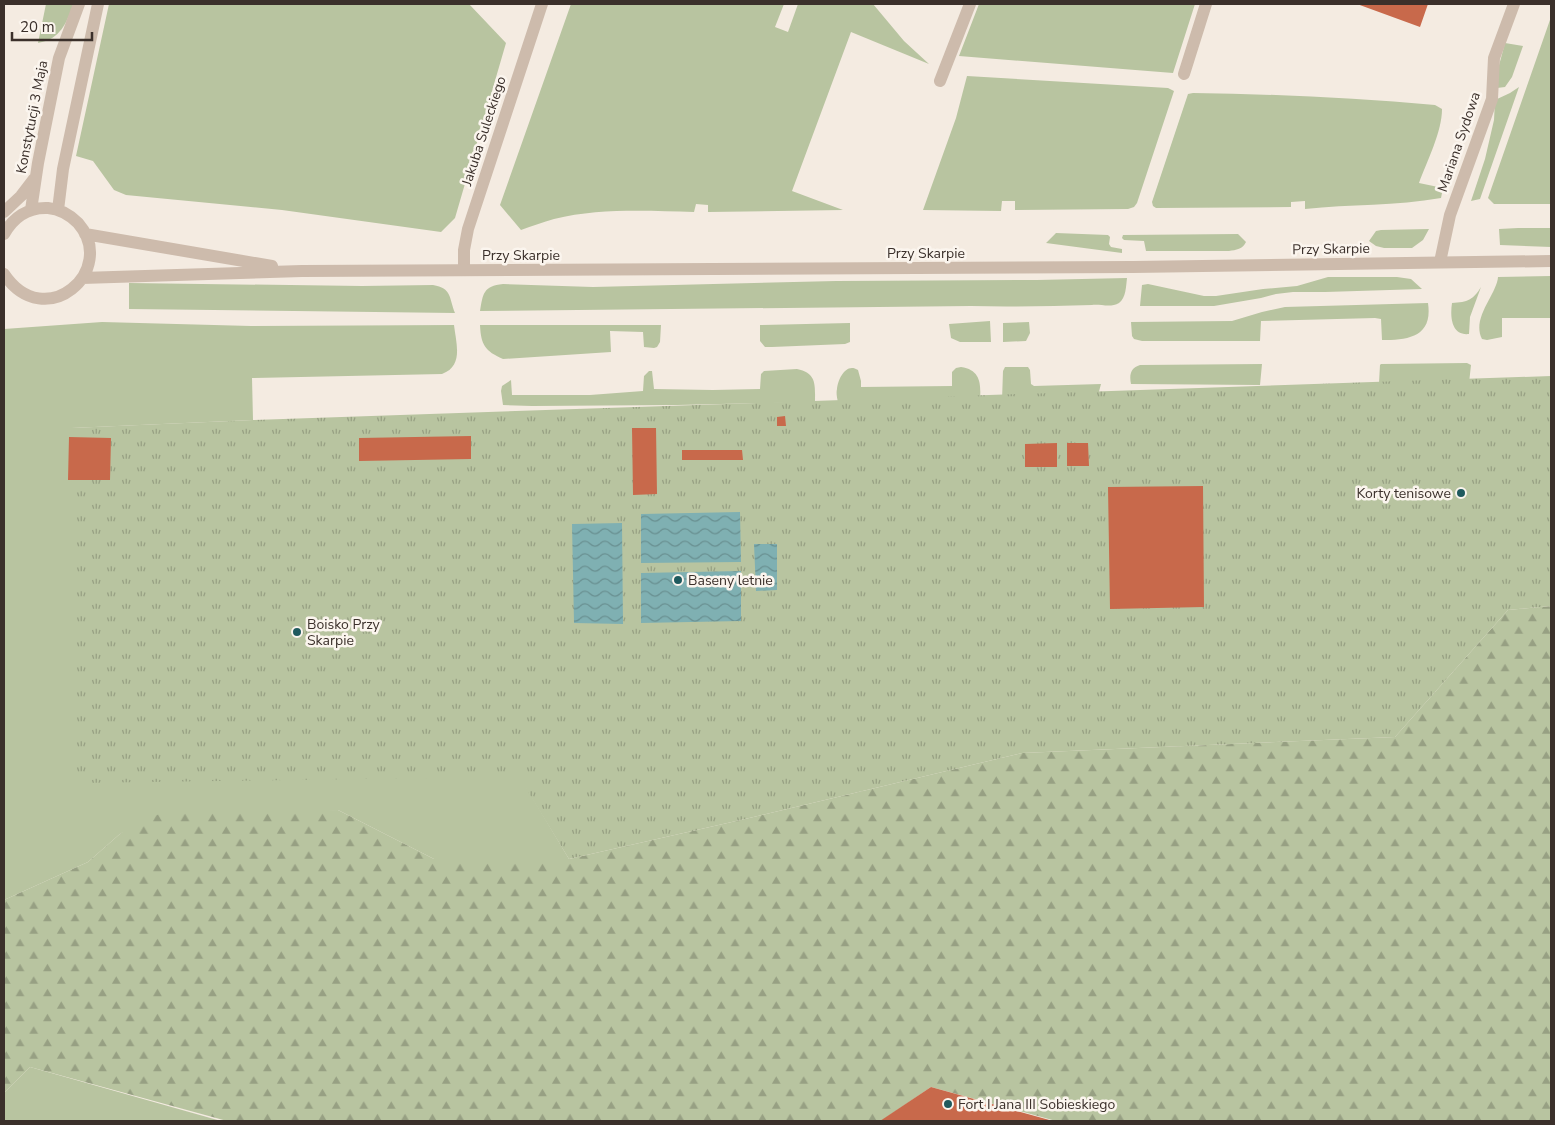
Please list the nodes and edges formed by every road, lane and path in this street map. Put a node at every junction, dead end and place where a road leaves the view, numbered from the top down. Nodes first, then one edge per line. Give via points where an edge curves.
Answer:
1 (79, 4) edge
2 (98, 4) edge
3 (542, 4) edge
4 (970, 4) edge
5 (1206, 4) edge
6 (1514, 4) edge
7 (1184, 74) dead end
8 (940, 81) dead end
9 (36, 177) junction
10 (31, 210) junction
11 (58, 210) junction
12 (4, 212) edge
13 (4, 234) edge
14 (85, 234) junction
15 (1551, 261) edge
16 (1440, 262) junction
17 (464, 270) junction
18 (302, 271) junction
19 (4, 274) edge
20 (82, 278) junction

1 - 9 street, Konstytucji 3 Maja via 60,54
2 - 11 street
3 - 17 street, Jakuba Suleckiego via 468,228
4 - 8 street
5 - 7 street
6 - 16 street, Mariana Sydowa via 1494,58 1492,99 1450,215
9 - 10 street, Konstytucji 3 Maja
9 - 12 street
10 - 11 street
10 - 13 street via 15,219
11 - 14 street via 74,219
14 - 18 street, Przy Skarpie
14 - 20 street via 90,256
15 - 16 street, Przy Skarpie
16 - 17 street, Przy Skarpie
17 - 18 street, Przy Skarpie
18 - 20 street, Przy Skarpie
19 - 20 street via 20,292 42,299 65,294

